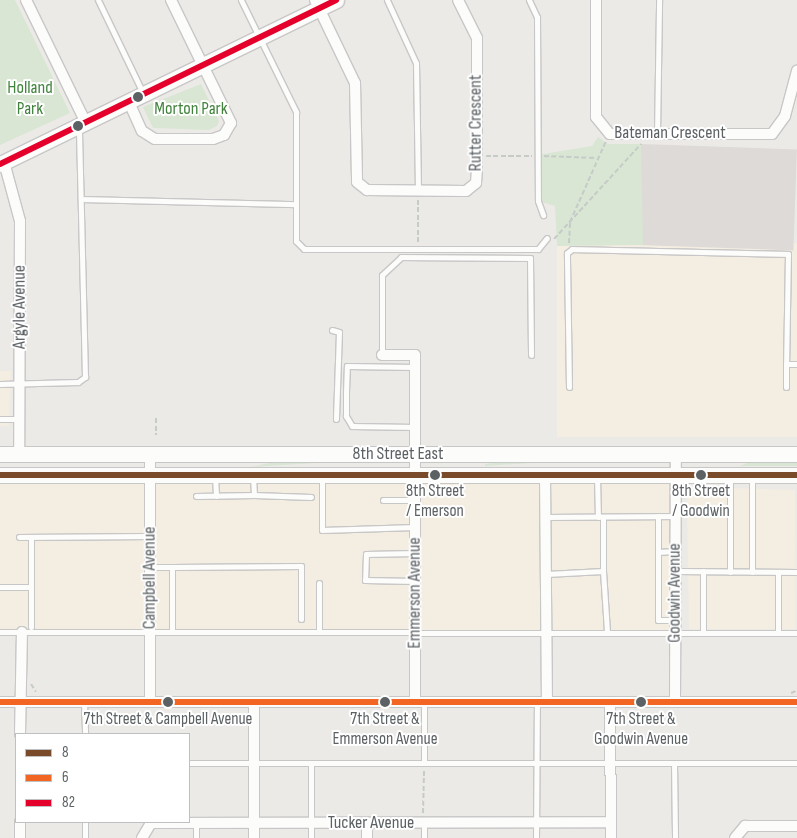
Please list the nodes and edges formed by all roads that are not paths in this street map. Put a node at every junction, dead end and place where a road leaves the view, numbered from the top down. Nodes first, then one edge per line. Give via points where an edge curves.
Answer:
1 (26, 0) edge
2 (98, 0) edge
3 (171, 0) edge
4 (241, 0) edge
5 (336, 0) edge
6 (386, 0) edge
7 (458, 0) edge
8 (529, 0) edge
9 (596, 0) edge
10 (658, 0) edge
11 (317, 4) edge
12 (258, 38) junction
13 (201, 65) junction
14 (797, 71) edge
15 (143, 94) junction
16 (128, 100) junction
17 (81, 123) junction
18 (657, 134) junction
19 (2, 163) edge
20 (418, 193) junction
21 (84, 199) junction
22 (296, 204) junction
23 (543, 215) dead end
24 (547, 238) road end
25 (332, 330) dead end
26 (382, 355) joint
27 (531, 355) dead end
28 (786, 364) junction
29 (797, 364) edge
30 (415, 367) junction
31 (0, 384) edge
32 (20, 384) junction
33 (569, 387) dead end
34 (786, 387) dead end
35 (0, 419) edge
36 (20, 419) junction
37 (336, 420) dead end
38 (416, 427) junction
39 (0, 454) edge
40 (19, 454) junction
41 (150, 454) junction
42 (416, 454) junction
43 (676, 454) junction
44 (797, 454) edge
45 (150, 474) junction
46 (215, 474) junction
47 (253, 474) junction
48 (322, 474) junction
49 (416, 474) junction
50 (0, 475) edge
51 (597, 475) junction
52 (676, 475) junction
53 (730, 475) junction
54 (752, 475) junction
55 (797, 475) edge
56 (545, 476) junction
57 (254, 495) junction
58 (196, 496) dead end
59 (216, 496) junction
60 (311, 496) dead end
61 (383, 500) dead end
62 (416, 500) junction
63 (658, 516) junction
64 (676, 516) junction
65 (546, 517) junction
66 (601, 517) junction
67 (416, 527) junction
68 (150, 536) junction
69 (20, 537) dead end
70 (31, 537) junction
71 (658, 552) junction
72 (676, 552) junction
73 (416, 553) junction
74 (150, 567) junction
75 (172, 567) junction
76 (603, 571) junction
77 (675, 571) junction
78 (703, 572) junction
79 (730, 572) junction
80 (752, 572) junction
81 (778, 572) junction
82 (797, 572) edge
83 (546, 574) junction
84 (415, 581) junction
85 (319, 583) dead end
86 (0, 587) edge
87 (31, 587) junction
88 (301, 619) dead end
89 (658, 620) junction
90 (675, 620) junction
91 (26, 629) junction
92 (0, 632) edge
93 (150, 632) junction
94 (172, 632) junction
95 (319, 632) junction
96 (415, 632) junction
97 (546, 632) junction
98 (607, 632) junction
99 (658, 632) junction
100 (675, 632) junction
101 (778, 632) junction
102 (703, 633) junction
103 (797, 633) edge
104 (0, 702) edge
105 (22, 702) junction
106 (84, 702) junction
107 (150, 702) junction
108 (254, 702) junction
109 (419, 702) junction
110 (542, 702) junction
111 (610, 702) junction
112 (676, 702) junction
113 (797, 702) edge
114 (20, 733) edge
115 (85, 733) edge
116 (190, 763) edge
117 (254, 763) junction
118 (311, 763) junction
119 (424, 763) junction
120 (674, 763) junction
121 (797, 763) edge
122 (535, 764) junction
123 (610, 764) junction
124 (424, 819) junction
125 (311, 822) junction
126 (536, 822) junction
127 (611, 822) junction
128 (20, 823) edge
129 (85, 823) edge
130 (196, 823) junction
131 (254, 823) junction
132 (368, 823) junction
133 (797, 826) edge
134 (20, 838) edge
135 (85, 838) edge
136 (142, 838) edge
137 (196, 838) edge
138 (254, 838) edge
139 (311, 838) edge
140 (368, 838) edge
141 (424, 838) edge
142 (536, 838) edge
143 (611, 838) edge
144 (675, 838) edge
145 (735, 838) edge

1 - 17 street
2 - 15 lane
3 - 13 street
4 - 12 lane
5 - 11 main road
6 - 20 lane via 416,63
7 - 20 street, Rutter Crescent via 477,38 476,183 466,190
8 - 23 lane via 537,16 538,201
9 - 18 street, Bateman Crescent via 599,126 610,134
10 - 18 lane
11 - 12 main road
11 - 20 street, Rutter Crescent via 355,83 357,182 367,190
12 - 13 main road
12 - 22 lane via 296,112
13 - 15 main road
13 - 16 street via 231,123 224,135 155,139 142,131
14 - 18 street, Bateman Crescent via 785,116 772,134
15 - 16 main road
16 - 17 main road
17 - 19 main road
17 - 21 lane
19 - 32 street, Argyle Avenue via 20,221
21 - 22 lane
21 - 32 lane via 85,377 78,382
22 - 24 lane via 296,241 304,249 538,249
25 - 37 lane via 339,332
26 - 27 lane via 382,275 401,257 530,258
26 - 30 street via 415,355
28 - 29 lane
28 - 33 lane via 788,254 773,250 582,249 567,253
28 - 34 lane
30 - 38 street, Emmerson Avenue
30 - 38 lane via 347,366 346,416 352,426
31 - 32 lane
32 - 36 street, Argyle Avenue
35 - 36 lane
36 - 40 street, Argyle Avenue
38 - 42 street, Emmerson Avenue
39 - 40 main road, 8th Street East
40 - 41 main road, 8th Street East
41 - 42 main road, 8th Street East
41 - 45 street, Campbell Avenue
42 - 43 main road, 8th Street East
42 - 49 street, Emmerson Avenue
43 - 44 main road, 8th Street East
43 - 52 street, Goodwin Avenue
45 - 46 main road, 8th Street East
45 - 50 main road, 8th Street East
45 - 68 street, Campbell Avenue
46 - 47 main road, 8th Street East
46 - 59 lane
47 - 48 main road, 8th Street East
47 - 57 lane
48 - 49 main road, 8th Street East
48 - 67 lane via 322,530
49 - 56 main road, 8th Street East
49 - 62 street, Emmerson Avenue
51 - 52 main road, 8th Street East
51 - 56 main road, 8th Street East
51 - 66 lane
52 - 53 main road, 8th Street East
52 - 64 street, Goodwin Avenue
53 - 54 main road, 8th Street East
53 - 79 lane
54 - 55 main road, 8th Street East
54 - 80 lane
56 - 65 street
57 - 59 lane
57 - 60 lane
58 - 59 lane
61 - 62 lane
62 - 67 street, Emmerson Avenue
63 - 64 lane
63 - 66 lane
63 - 71 lane
64 - 72 street, Goodwin Avenue
65 - 66 lane
65 - 83 street
66 - 76 lane
67 - 73 street, Emmerson Avenue
68 - 70 lane
68 - 74 street, Campbell Avenue
69 - 70 lane
70 - 87 lane
71 - 72 lane
71 - 89 lane
72 - 77 street, Goodwin Avenue
73 - 84 street, Emmerson Avenue
73 - 84 lane via 366,554 365,580
74 - 75 lane
74 - 93 street, Campbell Avenue
75 - 88 lane via 301,566
75 - 94 lane
76 - 83 lane
76 - 98 lane
77 - 78 lane
77 - 90 street, Goodwin Avenue
78 - 79 lane
78 - 102 lane
79 - 80 lane
80 - 81 lane
81 - 82 lane
81 - 101 lane
83 - 97 street
84 - 96 street, Emmerson Avenue
85 - 95 lane
86 - 87 lane
87 - 91 lane
89 - 90 lane
89 - 99 lane
90 - 100 street, Goodwin Avenue
91 - 92 lane
91 - 93 lane
91 - 105 street
93 - 94 lane
93 - 107 street, Campbell Avenue
94 - 95 lane
95 - 96 lane
96 - 97 lane
96 - 109 street, Emmerson Avenue
97 - 98 lane
97 - 110 street
98 - 99 lane
99 - 100 lane
100 - 102 lane
100 - 112 street, Goodwin Avenue
101 - 102 lane
101 - 103 lane
104 - 105 street
105 - 106 street
105 - 114 street
106 - 107 street
106 - 115 lane
107 - 108 street
108 - 109 street
108 - 117 street
109 - 110 street
109 - 119 lane
110 - 111 street
110 - 122 lane
111 - 112 street
111 - 123 street
112 - 113 street
116 - 117 lane
117 - 118 lane
117 - 131 street
118 - 119 lane
118 - 125 lane
119 - 122 lane
120 - 121 lane
120 - 123 lane
120 - 144 lane
122 - 123 lane
122 - 126 lane
123 - 127 street
124 - 126 street, Tucker Avenue
124 - 132 street, Tucker Avenue
124 - 141 lane
125 - 131 street, Tucker Avenue
125 - 132 street, Tucker Avenue
125 - 139 lane
126 - 127 street, Tucker Avenue
126 - 142 lane
127 - 143 street
128 - 134 street
129 - 135 lane
130 - 131 street, Tucker Avenue
130 - 136 street, Tucker Avenue via 151,823
130 - 137 lane
131 - 138 street
132 - 140 street
133 - 145 street via 745,826

